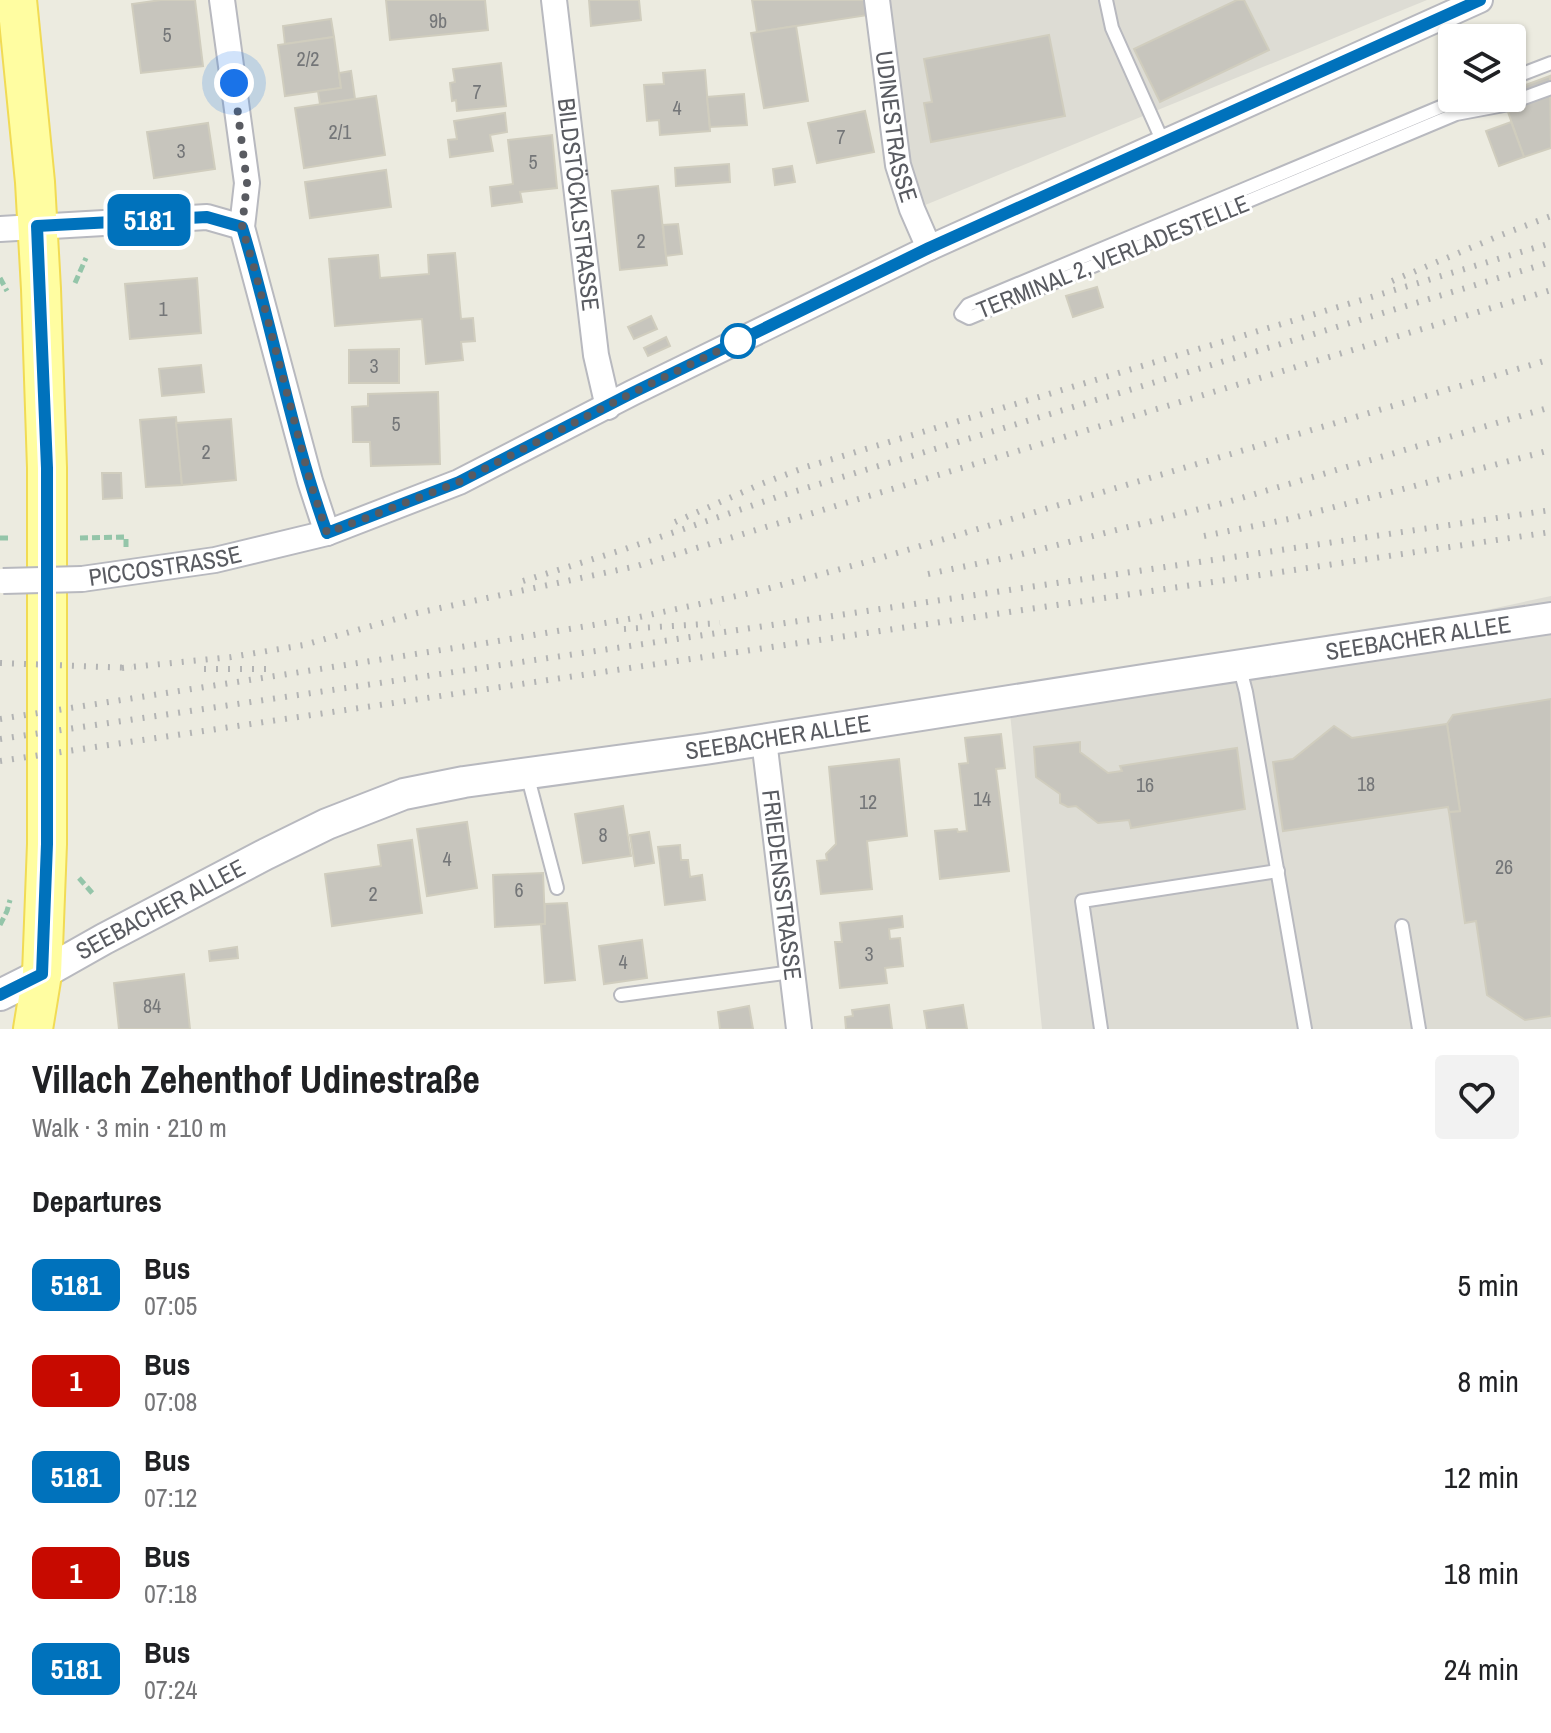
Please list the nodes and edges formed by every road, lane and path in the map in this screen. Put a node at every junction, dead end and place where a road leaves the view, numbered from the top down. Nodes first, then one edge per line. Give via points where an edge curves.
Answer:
1 (17, 0) edge
2 (222, 0) edge
3 (554, 0) edge
4 (877, 0) edge
5 (1106, 0) edge
6 (1480, 0) edge
7 (1551, 63) edge
8 (1526, 73) edge
9 (1551, 88) edge
10 (1526, 97) edge
11 (1438, 108) edge
12 (1467, 112) edge
13 (1163, 142) junction
14 (37, 226) junction
15 (242, 227) junction
16 (0, 229) edge
17 (929, 248) junction
18 (608, 407) junction
19 (327, 533) junction
20 (126, 537) dead end
21 (0, 538) edge
22 (12, 538) dead end
23 (75, 538) dead end
24 (1, 581) edge
25 (1551, 618) edge
26 (1239, 665) junction
27 (764, 740) junction
28 (527, 774) junction
29 (1278, 871) junction
30 (557, 888) dead end
31 (1402, 926) dead end
32 (792, 972) junction
33 (42, 974) junction
34 (0, 995) edge
35 (621, 995) dead end
36 (33, 1029) edge
37 (799, 1029) edge
38 (1101, 1029) edge
39 (1305, 1029) edge
40 (1419, 1029) edge

1 - 14 main road
2 - 15 street via 247,183
3 - 18 street, BILDSTÖCKLSTRASSE via 596,355
4 - 17 street, UDINESTRASSE via 898,165
5 - 13 lane via 1112,28
6 - 13 street
7 - 8 lane
9 - 10 lane, TERMINAL 2, VERLADESTELLE
11 - 12 lane, TERMINAL 2, VERLADESTELLE via 968,305 961,314 969,318
13 - 17 street
14 - 15 street via 207,217
14 - 16 street
14 - 33 main road via 47,468
15 - 19 street
17 - 18 street
18 - 19 street via 459,482
19 - 24 street, PICCOSTRASSE, bridge via 215,560 82,579
20 - 23 path
21 - 22 path
25 - 26 street, SEEBACHER ALLEE
26 - 27 street, SEEBACHER ALLEE
26 - 29 lane
27 - 28 street, SEEBACHER ALLEE
27 - 32 street, FRIEDENSSTRASSE
28 - 30 lane
28 - 33 street, SEEBACHER ALLEE via 404,794 327,824
29 - 38 lane via 1082,901
29 - 39 lane
31 - 40 lane
32 - 35 lane
32 - 37 street, FRIEDENSSTRASSE
33 - 34 street, SEEBACHER ALLEE
33 - 36 main road

